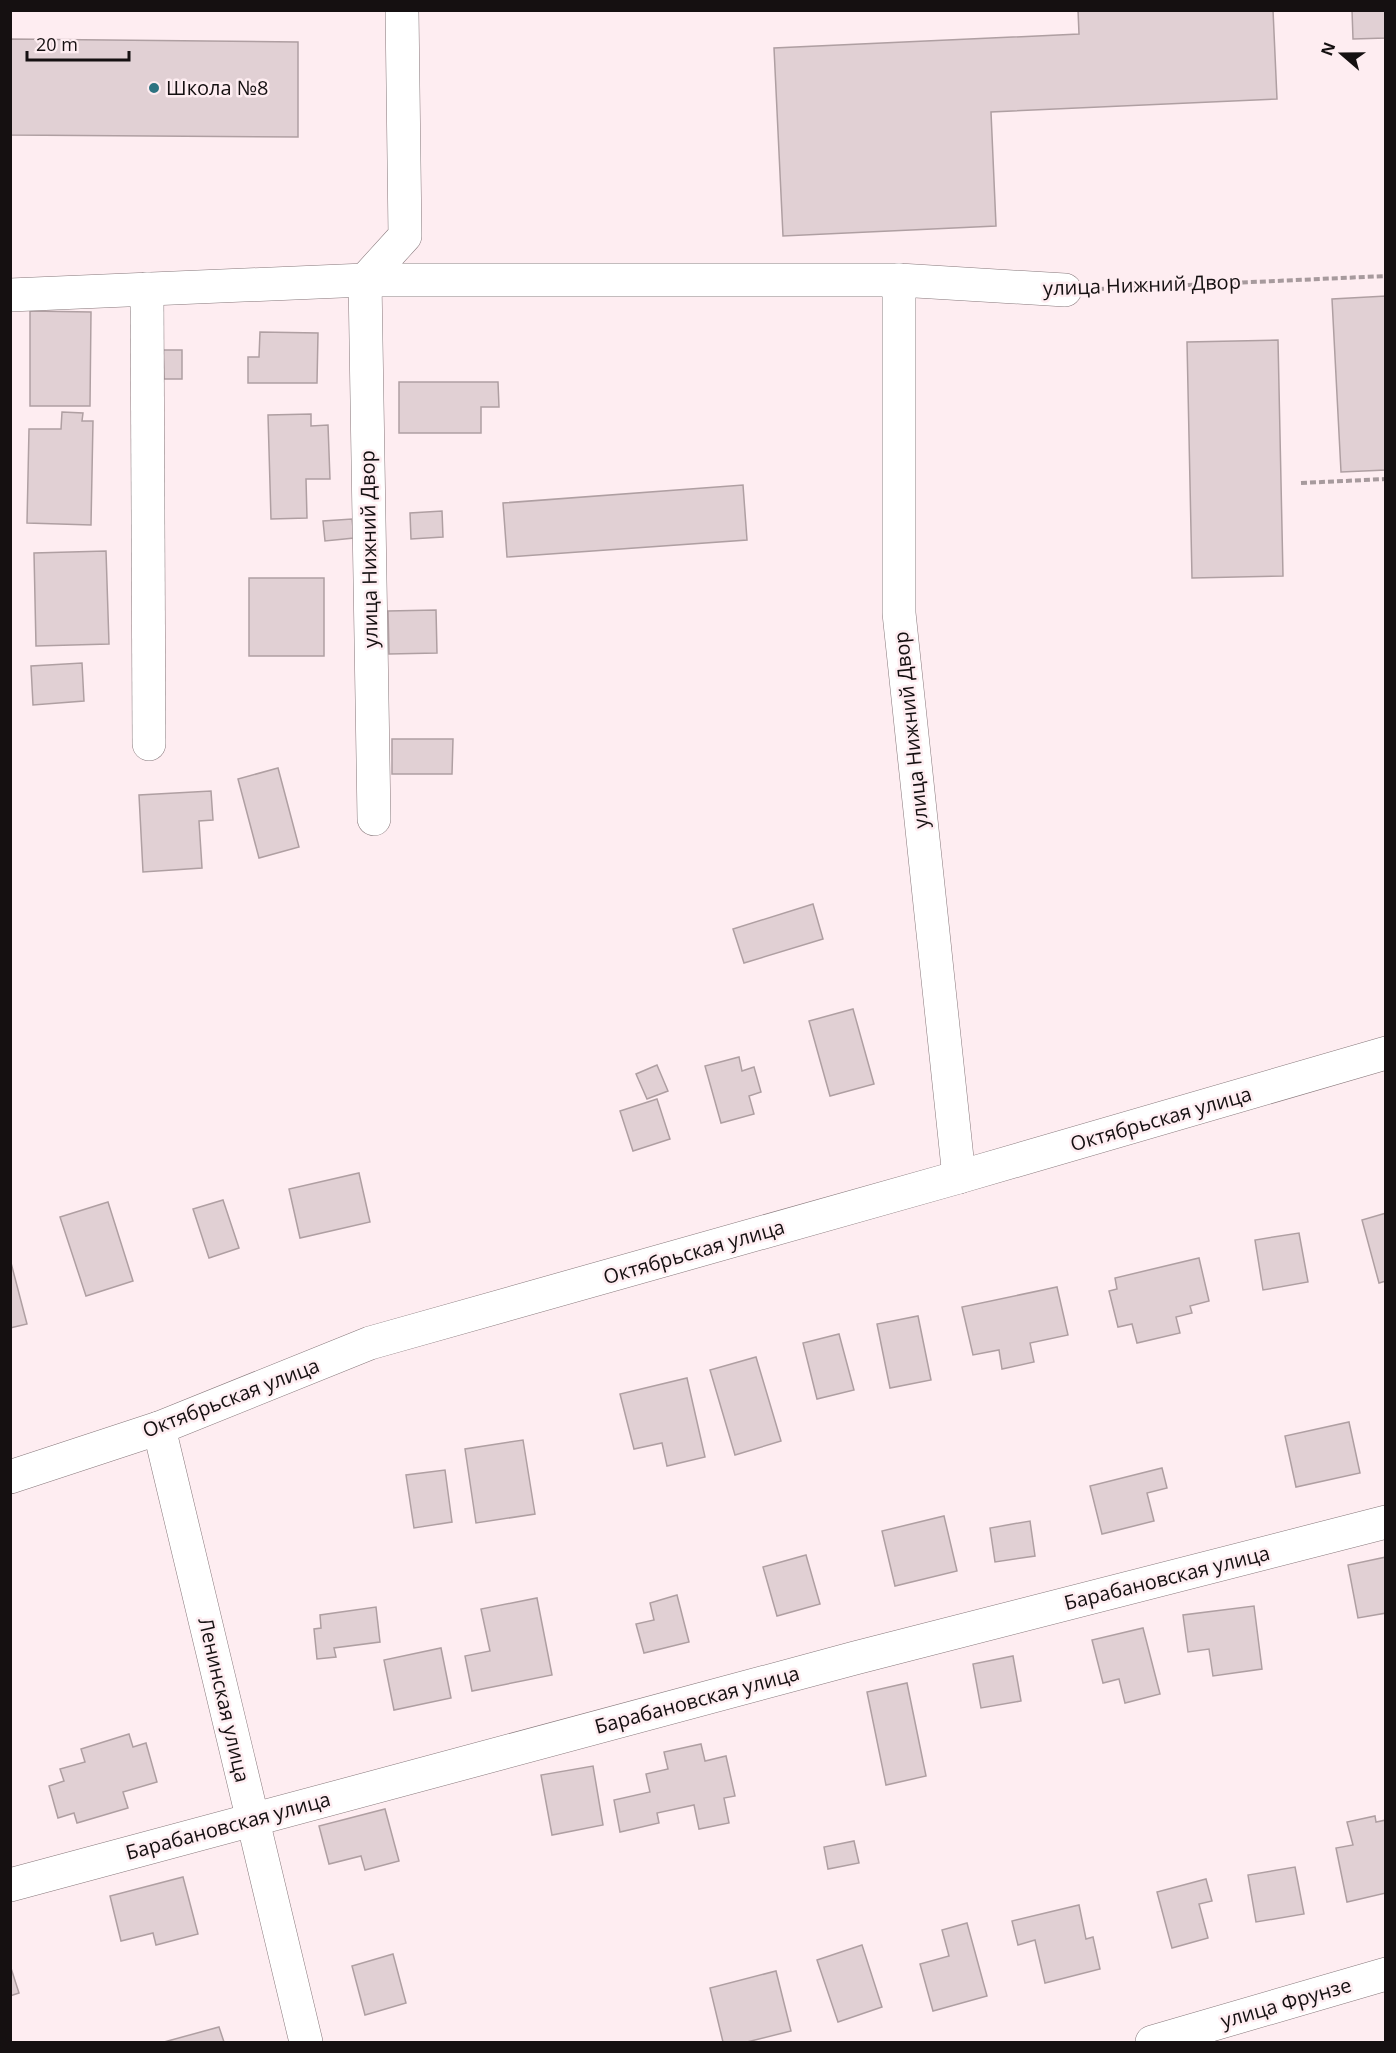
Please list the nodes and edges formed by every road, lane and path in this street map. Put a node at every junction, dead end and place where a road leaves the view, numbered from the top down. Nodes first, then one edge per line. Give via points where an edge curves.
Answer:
1 (402, 10) edge
2 (1386, 276) edge
3 (365, 280) junction
4 (899, 280) junction
5 (147, 289) junction
6 (1065, 290) joint
7 (10, 295) edge
8 (1386, 479) edge
9 (1302, 483) dead end
10 (149, 744) dead end
11 (374, 819) dead end
12 (1386, 1053) edge
13 (959, 1177) junction
14 (159, 1428) junction
15 (10, 1477) edge
16 (1386, 1522) edge
17 (253, 1818) junction
18 (10, 1885) edge
19 (1386, 1974) edge
20 (306, 2043) edge
21 (1152, 2043) edge

1 - 3 street via 405,236
2 - 6 path, улица Нижний Двор
3 - 4 street, улица Нижний Двор
3 - 5 street, улица Нижний Двор
3 - 11 street, улица Нижний Двор
4 - 6 street, улица Нижний Двор
4 - 13 street, улица Нижний Двор via 899,613
5 - 7 street, улица Нижний Двор
5 - 10 street
8 - 9 path
12 - 13 street, Октябрьская улица
13 - 14 street, Октябрьская улица via 370,1343
14 - 15 street, Октябрьская улица
14 - 17 street, Ленинская улица
16 - 17 street, Барабановская улица
17 - 18 street, Барабановская улица
17 - 20 street, Ленинская улица
19 - 21 street, улица Фрунзе

